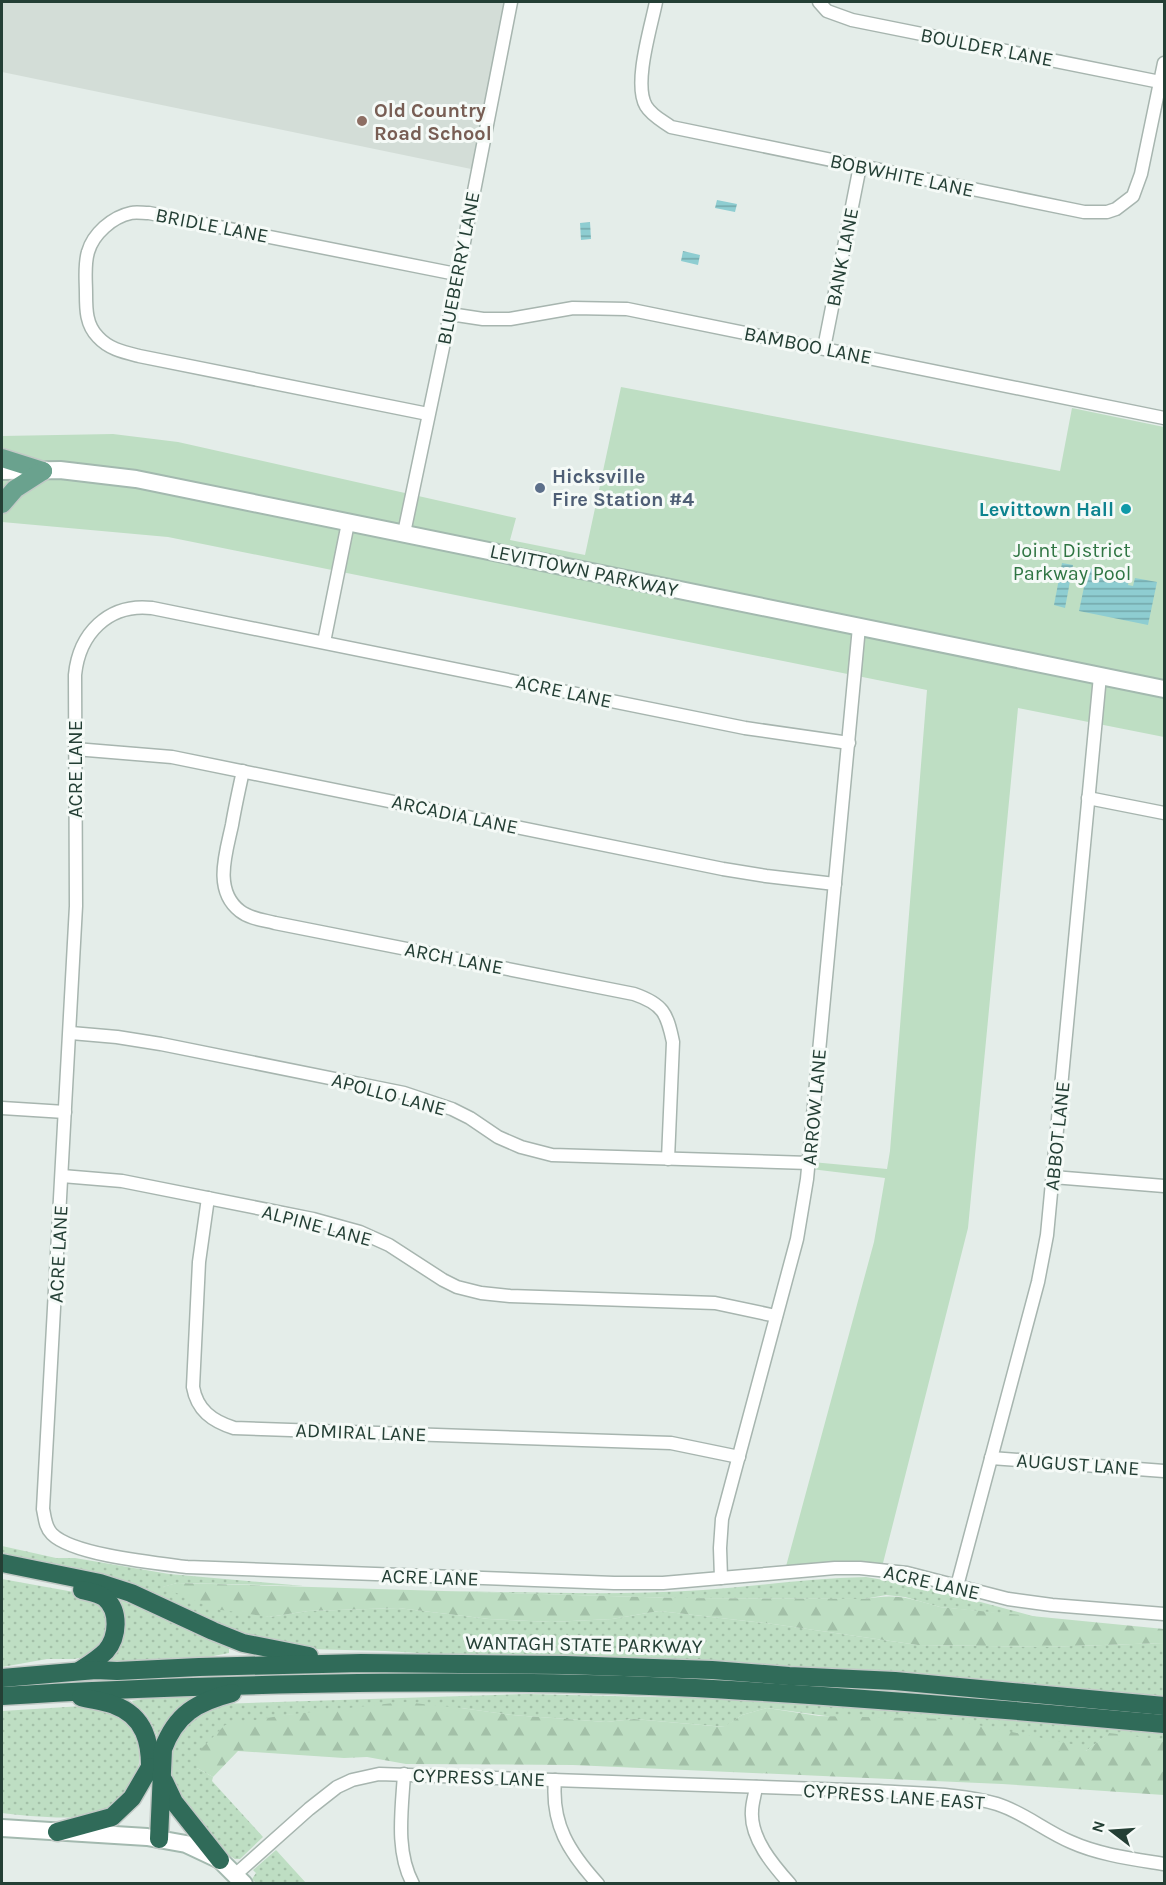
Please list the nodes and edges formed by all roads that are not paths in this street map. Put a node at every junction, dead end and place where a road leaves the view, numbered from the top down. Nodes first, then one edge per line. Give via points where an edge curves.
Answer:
1 (511, 2) edge
2 (656, 2) edge
3 (819, 2) edge
4 (1164, 63) edge
5 (1160, 82) junction
6 (860, 166) junction
7 (456, 274) junction
8 (450, 314) junction
9 (824, 348) junction
10 (428, 414) junction
11 (1164, 418) edge
12 (2, 458) edge
13 (2, 471) edge
14 (43, 471) junction
15 (2, 504) edge
16 (348, 523) junction
17 (404, 533) junction
18 (859, 627) junction
19 (324, 642) junction
20 (1100, 676) junction
21 (1164, 689) edge
22 (849, 743) junction
23 (75, 749) junction
24 (243, 771) junction
25 (1088, 798) junction
26 (1164, 813) edge
27 (835, 884) junction
28 (71, 1033) junction
29 (2, 1108) edge
30 (65, 1112) junction
31 (668, 1159) junction
32 (809, 1163) junction
33 (62, 1176) junction
34 (1053, 1178) junction
35 (1164, 1186) edge
36 (208, 1198) junction
37 (776, 1316) junction
38 (739, 1457) junction
39 (991, 1458) junction
40 (1164, 1470) edge
41 (2, 1563) edge
42 (2, 1573) edge
43 (721, 1578) junction
44 (957, 1586) junction
45 (1164, 1614) edge
46 (361, 1663) junction
47 (76, 1672) junction
48 (2, 1678) edge
49 (260, 1684) junction
50 (59, 1692) junction
51 (2, 1696) edge
52 (1164, 1706) edge
53 (1164, 1724) edge
54 (156, 1772) junction
55 (404, 1774) junction
56 (555, 1780) junction
57 (756, 1787) junction
58 (3, 1828) edge
59 (57, 1832) junction
60 (153, 1838) junction
61 (220, 1860) junction
62 (1164, 1864) edge
63 (240, 1879) edge
64 (413, 1884) edge
65 (598, 1884) edge
66 (790, 1884) edge

1 - 7 street, BLUEBERRY LANE
2 - 6 street, BOBWHITE LANE via 641,88 642,98 653,114 671,127
3 - 5 street, BOULDER LANE via 827,11 852,20
4 - 5 street, BOBWHITE LANE
5 - 6 street, BOBWHITE LANE via 1137,188 1126,203 1107,212 1084,212
6 - 9 street, BANK LANE
7 - 8 street, BLUEBERRY LANE
7 - 10 street, BRIDLE LANE via 149,213 131,213 105,226 88,253 86,312 97,336 113,349
8 - 9 street, BAMBOO LANE via 510,319 573,308 627,309
8 - 10 street, BLUEBERRY LANE
9 - 11 street, BAMBOO LANE
10 - 17 street, BLUEBERRY LANE
12 - 14 main road
13 - 14 street, LEVITTOWN PARKWAY
14 - 15 main road via 15,489
14 - 16 street, LEVITTOWN PARKWAY via 136,479
16 - 17 street, LEVITTOWN PARKWAY
16 - 19 street
17 - 18 street, LEVITTOWN PARKWAY
18 - 20 street, LEVITTOWN PARKWAY
18 - 22 street, ARROW LANE
19 - 22 street, ACRE LANE via 745,728
19 - 23 street, ACRE LANE via 152,608 117,612 89,633 76,661
20 - 21 street, LEVITTOWN PARKWAY
20 - 25 street, ABBOT LANE
22 - 27 street, ARROW LANE
23 - 24 street, ARCADIA LANE via 172,757
23 - 28 street, ACRE LANE via 76,906
24 - 27 street, ARCADIA LANE via 723,869
24 - 31 street, ARCH LANE via 223,867 228,898 241,912 253,918 634,994 660,1007 673,1042
25 - 26 street
25 - 34 street, ABBOT LANE
27 - 32 street, ARROW LANE
28 - 30 street, ACRE LANE
28 - 31 street, APOLLO LANE via 161,1044 404,1093 452,1109 498,1137 552,1155
29 - 30 street
30 - 33 street, ACRE LANE
31 - 32 street, APOLLO LANE
32 - 37 street, ARROW LANE via 797,1239
33 - 36 street, ALPINE LANE via 122,1181
33 - 43 street, ACRE LANE via 43,1509 45,1523 61,1541 80,1549 186,1567 614,1583
34 - 35 street
34 - 39 street, ABBOT LANE via 1038,1282
36 - 37 street, ALPINE LANE via 360,1232 389,1245 442,1280 481,1293 715,1303
36 - 38 street, ADMIRAL LANE via 199,1263 193,1387 199,1406 222,1424 234,1428 671,1443
37 - 38 street, ARROW LANE
38 - 43 street, ARROW LANE via 723,1519
39 - 40 street, AUGUST LANE
39 - 44 street, ABBOT LANE
41 - 46 highway via 100,1583 243,1643
42 - 47 highway via 97,1594 111,1605 116,1622 111,1645
43 - 44 street, ACRE LANE via 860,1568 907,1573
44 - 45 street, ACRE LANE via 1041,1604
46 - 47 highway, WANTAGH STATE PARKWAY
46 - 52 highway, WANTAGH STATE PARKWAY via 712,1670 895,1681
47 - 48 highway, WANTAGH STATE PARKWAY
49 - 50 highway, WANTAGH STATE PARKWAY
49 - 53 highway, WANTAGH STATE PARKWAY via 672,1687 874,1699
49 - 54 highway via 211,1698 185,1714 167,1738
50 - 51 highway, WANTAGH STATE PARKWAY
50 - 54 highway via 115,1705 126,1712 142,1726
54 - 59 highway via 112,1817
54 - 60 highway
54 - 61 highway via 174,1802
55 - 56 street, CYPRESS LANE
55 - 63 street, CYPRESS LANE via 364,1776 337,1787 309,1809
55 - 64 street via 401,1830 405,1864
56 - 57 street, CYPRESS LANE
56 - 65 street via 557,1820 568,1847
57 - 62 street, CYPRESS LANE EAST via 973,1799 1007,1808 1096,1851
57 - 66 street via 752,1814 756,1832
58 - 59 street
59 - 60 street
60 - 61 street via 186,1844
61 - 63 street

